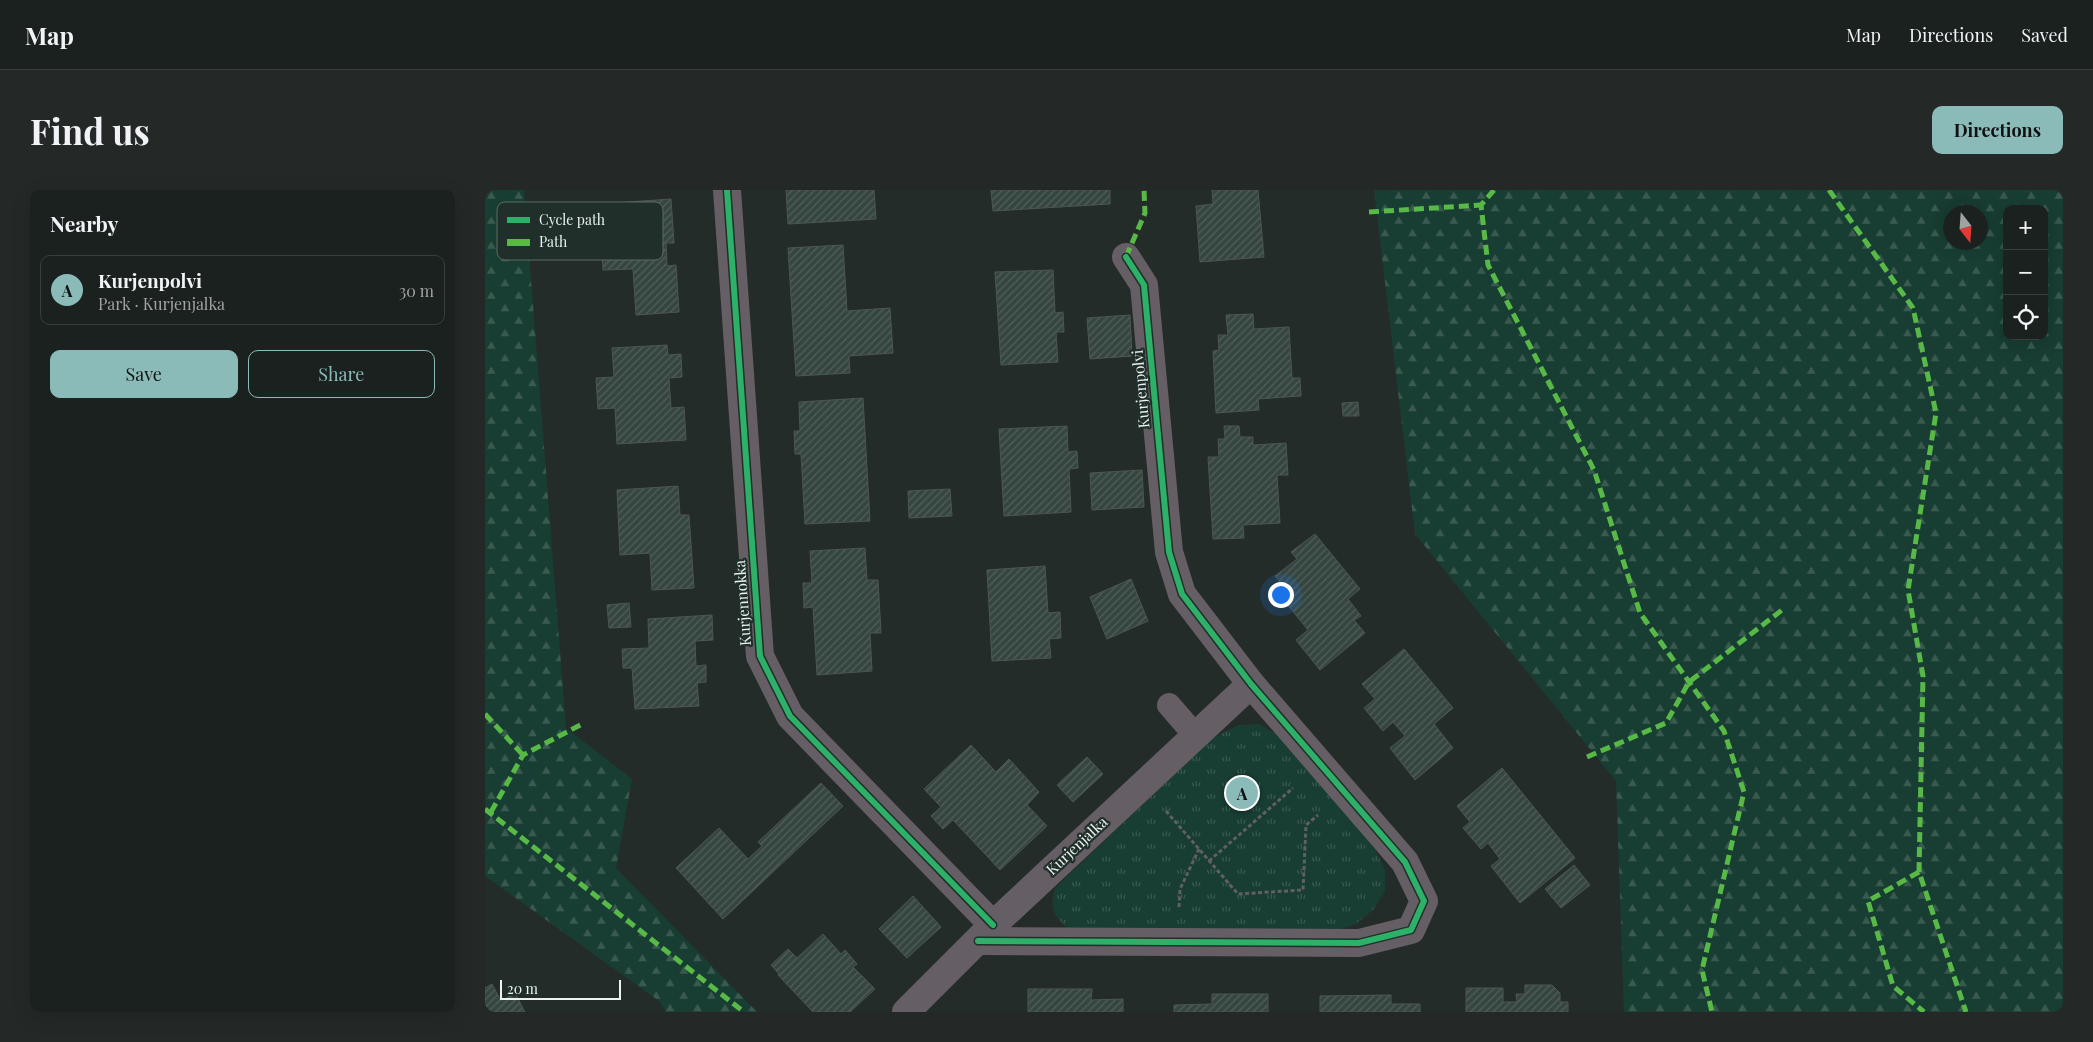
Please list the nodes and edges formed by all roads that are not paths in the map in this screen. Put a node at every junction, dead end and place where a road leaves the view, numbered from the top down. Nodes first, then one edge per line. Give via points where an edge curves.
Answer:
1 (727, 190) edge
2 (1125, 257) dead end
3 (1251, 684) junction
4 (1169, 705) dead end
5 (1195, 735) junction
6 (985, 933) junction
7 (906, 1012) edge

1 - 6 street, Kurjennokka via 759,656 790,716
2 - 3 street, Kurjenpolvi via 1144,285 1169,552 1182,594
3 - 5 street, Kurjenjalka
3 - 6 street, Kurjenpolvi via 1405,862 1423,901 1411,930 1359,943 1179,942
4 - 5 lane
5 - 6 street, Kurjenjalka
6 - 7 street, Kurjenjalka

